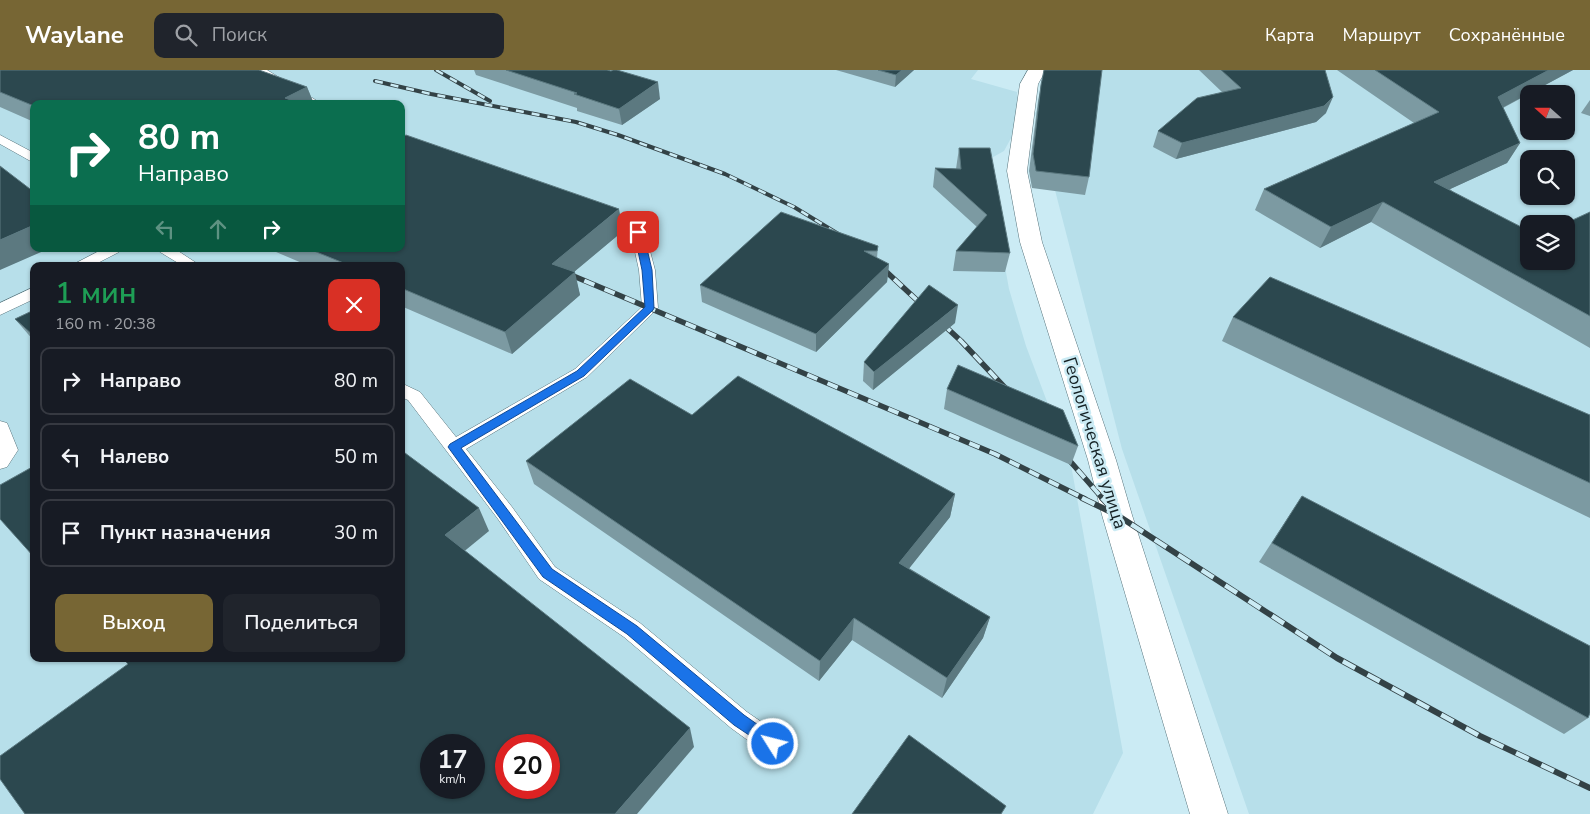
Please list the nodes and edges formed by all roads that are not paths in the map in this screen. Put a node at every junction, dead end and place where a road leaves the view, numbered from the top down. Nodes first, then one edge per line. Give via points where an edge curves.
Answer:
1 (258, 70) edge
2 (1036, 70) edge
3 (309, 100) edge
4 (0, 138) edge
5 (30, 157) edge
6 (589, 206) edge
7 (108, 252) edge
8 (170, 252) edge
9 (90, 262) edge
10 (186, 262) edge
11 (30, 294) edge
12 (0, 310) edge
13 (405, 391) edge
14 (0, 428) edge
15 (454, 447) junction
16 (0, 462) edge
17 (773, 744) dead end
18 (1210, 814) edge

1 - 3 lane
2 - 18 street, Геологическая улица via 1029,84 1017,171 1031,242 1102,460
4 - 5 lane
6 - 15 lane via 638,232 647,270 650,308 581,373
7 - 9 lane
8 - 10 lane
11 - 12 lane
13 - 15 lane via 414,396
14 - 16 lane via 10,450
15 - 17 lane via 547,573 632,630 739,720

